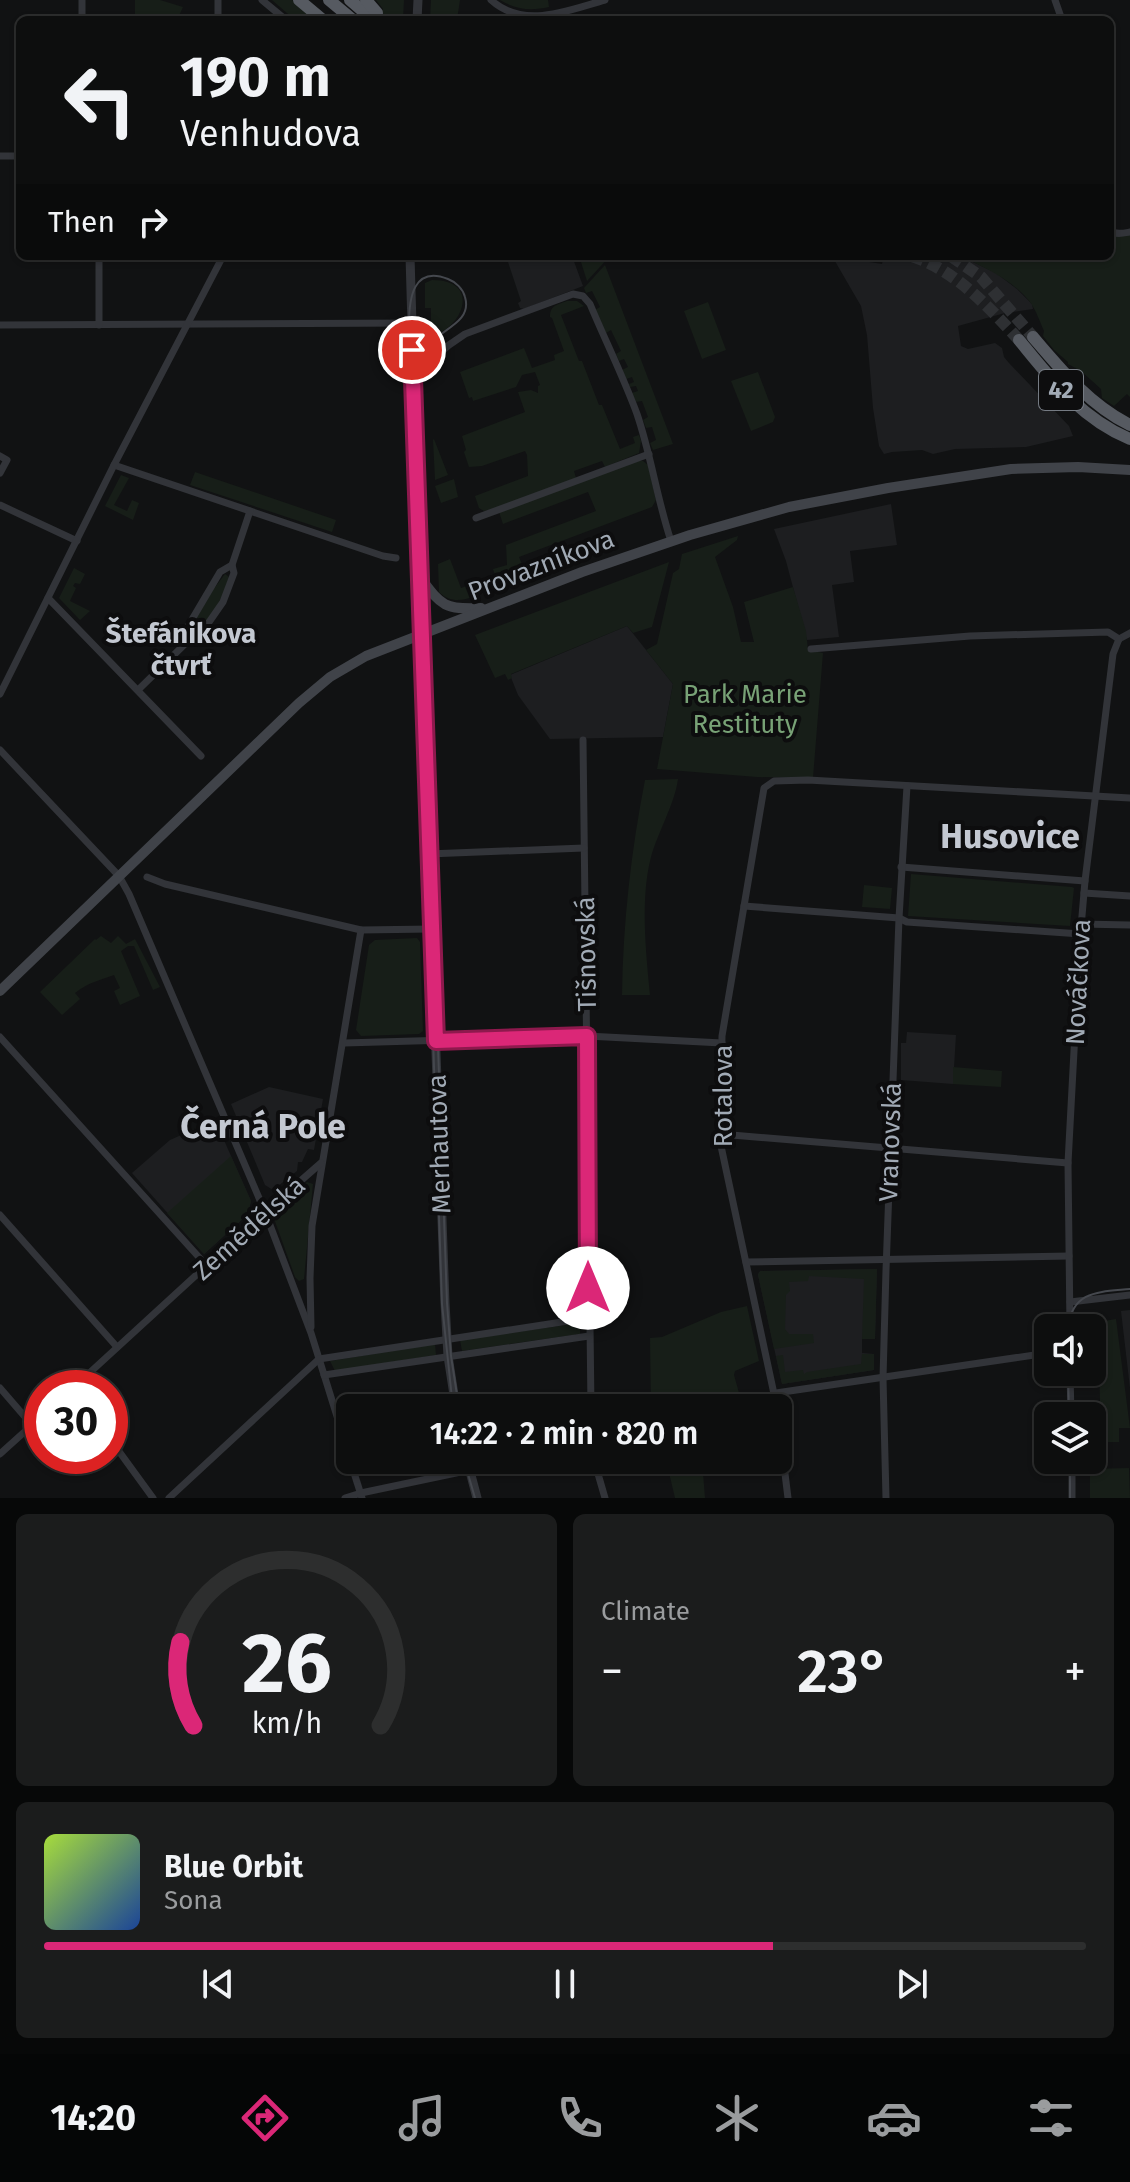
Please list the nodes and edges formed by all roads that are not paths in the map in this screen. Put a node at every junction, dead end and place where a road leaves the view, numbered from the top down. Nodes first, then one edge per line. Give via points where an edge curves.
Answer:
1 (262, 0) edge
2 (299, 0) edge
3 (329, 0) edge
4 (350, 0) edge
5 (366, 0) edge
6 (491, 0) edge
7 (605, 0) edge
8 (281, 16) edge
9 (318, 16) edge
10 (348, 16) edge
11 (374, 16) edge
12 (99, 260) edge
13 (221, 260) edge
14 (410, 260) edge
15 (412, 323) junction
16 (0, 325) edge
17 (99, 325) junction
18 (188, 325) junction
19 (1033, 337) tunnel mouth
20 (1019, 340) tunnel mouth
21 (413, 376) junction
22 (1130, 425) edge
23 (1130, 439) edge
24 (649, 454) junction
25 (0, 456) edge
26 (114, 465) junction
27 (1130, 470) edge
28 (0, 473) edge
29 (0, 505) edge
30 (250, 511) junction
31 (476, 518) dead end
32 (77, 541) junction
33 (671, 541) junction
34 (396, 558) dead end
35 (232, 565) junction
36 (419, 576) junction
37 (48, 598) junction
38 (491, 607) junction
39 (1130, 633) edge
40 (421, 636) junction
41 (1119, 639) junction
42 (186, 643) junction
43 (811, 649) dead end
44 (138, 690) junction
45 (0, 694) edge
46 (583, 740) dead end
47 (0, 750) edge
48 (201, 756) dead end
49 (907, 786) junction
50 (1096, 796) junction
51 (1130, 798) edge
52 (584, 848) junction
53 (428, 854) junction
54 (901, 867) junction
55 (119, 876) junction
56 (147, 877) dead end
57 (1085, 881) junction
58 (1084, 893) junction
59 (1130, 896) edge
60 (744, 906) junction
61 (899, 918) junction
62 (1081, 924) junction
63 (1130, 925) edge
64 (431, 929) junction
65 (361, 930) junction
66 (1081, 934) junction
67 (0, 991) edge
68 (587, 1036) junction
69 (0, 1037) edge
70 (436, 1041) junction
71 (344, 1043) junction
72 (722, 1043) junction
73 (720, 1134) junction
74 (890, 1147) junction
75 (321, 1163) junction
76 (1068, 1163) junction
77 (265, 1212) junction
78 (0, 1215) edge
79 (1069, 1256) junction
80 (887, 1260) junction
81 (746, 1262) junction
82 (206, 1265) junction
83 (1130, 1295) edge
84 (1070, 1302) junction
85 (1070, 1314) edge
86 (588, 1318) junction
87 (311, 1333) junction
88 (589, 1336) junction
89 (447, 1339) junction
90 (117, 1347) junction
91 (1034, 1355) edge
92 (448, 1356) junction
93 (319, 1359) junction
94 (92, 1370) edge
95 (324, 1375) junction
96 (883, 1378) junction
97 (0, 1388) edge
98 (776, 1393) joint
99 (454, 1394) edge
100 (591, 1394) edge
101 (336, 1414) edge
102 (24, 1416) edge
103 (24, 1432) edge
104 (0, 1454) edge
105 (128, 1464) edge
106 (355, 1474) edge
107 (436, 1474) edge
108 (470, 1474) edge
109 (598, 1474) edge
110 (785, 1474) edge
111 (1072, 1474) edge
112 (361, 1495) edge
113 (153, 1498) edge
114 (169, 1498) edge
115 (345, 1498) edge
116 (477, 1498) edge
117 (605, 1498) edge
118 (788, 1498) edge
119 (886, 1498) edge
120 (1072, 1498) edge

1 - 8 street
2 - 9 highway
3 - 10 highway
4 - 11 highway
5 - 11 highway
6 - 7 street via 511,13 532,16
12 - 17 street
13 - 18 street
14 - 15 street, Merhautova
15 - 18 street
15 - 21 street, Merhautova
16 - 17 street
17 - 18 street
18 - 26 street
19 - 22 highway, 42 via 1083,392
20 - 23 highway, 42 via 1079,408
21 - 24 street via 465,334 580,294 588,300 621,376
21 - 36 street, Merhautova
24 - 31 street
24 - 33 street
25 - 28 street via 7,460
26 - 30 street
26 - 32 street
27 - 33 main road, Provazníkova via 1019,468 917,483 789,507
29 - 32 street
30 - 34 street
30 - 35 street
32 - 37 street
33 - 38 main road, Provazníkova
35 - 42 street via 220,572 205,596 184,633
35 - 42 street via 223,602 198,638
36 - 38 main road via 435,598 451,607
36 - 40 street, Merhautova
37 - 44 street
37 - 45 street
38 - 40 main road, Provazníkova
39 - 41 street
40 - 53 street, Merhautova
40 - 55 main road, Provazníkova via 366,656 330,677
41 - 43 street via 1108,632 970,636
41 - 50 street, Nováčkova
42 - 44 street
44 - 48 street
46 - 52 street, Tišnovská
47 - 55 street
49 - 50 street
49 - 54 street, Vranovská
49 - 60 street, Rotalova via 808,780 768,784
50 - 51 street
50 - 57 street, Nováčkova
52 - 53 street
52 - 68 street, Tišnovská
53 - 64 street, Merhautova
54 - 57 street
54 - 61 street, Vranovská
55 - 67 main road, Provazníkova
55 - 77 street
56 - 65 street
57 - 58 street, Nováčkova
58 - 59 street
58 - 62 street, Nováčkova
60 - 61 street
60 - 72 street, Rotalova
61 - 66 street
61 - 74 street, Vranovská
62 - 63 street
62 - 66 street, Nováčkova
64 - 65 street
64 - 70 street, Merhautova
65 - 71 street, Zemědělská
66 - 76 street, Nováčkova
68 - 70 street
68 - 72 street
68 - 86 street, Tišnovská
69 - 82 street
70 - 71 street
70 - 89 street, Merhautova
71 - 75 street, Zemědělská
72 - 73 street, Rotalova
73 - 74 street
73 - 81 street, Rotalova
74 - 76 street
74 - 80 street, Vranovská
75 - 77 street, Zemědělská
75 - 87 street via 312,1226
76 - 79 street, Nováčkova
77 - 82 street, Zemědělská
77 - 87 street
78 - 90 street
79 - 80 street
79 - 84 street, Nováčkova
80 - 81 street
80 - 96 street, Vranovská
81 - 98 street, Rotalova
82 - 90 street, Zemědělská
83 - 84 street
84 - 85 street, Nováčkova
86 - 88 street, Tišnovská
86 - 89 street
87 - 93 street
88 - 92 street
88 - 100 street, Tišnovská
89 - 92 street, Merhautova
89 - 93 street
90 - 94 street, Zemědělská
91 - 96 street
92 - 95 street
92 - 99 street, Merhautova
93 - 95 street
93 - 114 street
95 - 101 street
96 - 98 street
96 - 119 street, Vranovská
97 - 102 street
103 - 104 street
105 - 113 street
106 - 112 street
107 - 112 street
108 - 116 street
109 - 117 street
110 - 118 street
111 - 120 street
112 - 115 street

